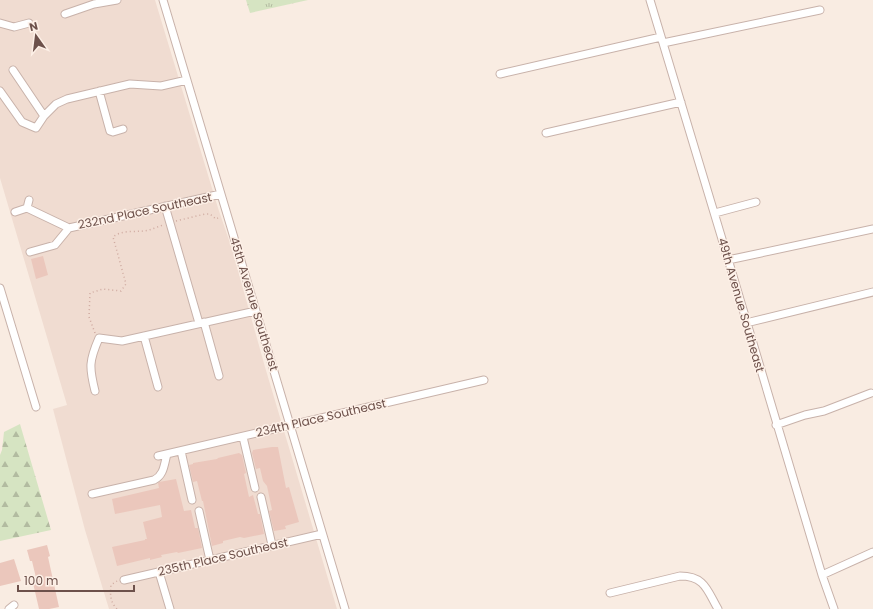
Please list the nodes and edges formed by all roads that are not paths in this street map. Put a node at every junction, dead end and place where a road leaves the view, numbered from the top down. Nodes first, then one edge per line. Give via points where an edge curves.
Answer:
1 (117, 0) edge
2 (163, 0) edge
3 (650, 0) edge
4 (106, 1) edge
5 (820, 10) dead end
6 (65, 14) dead end
7 (0, 23) edge
8 (29, 23) dead end
9 (662, 40) junction
10 (13, 70) dead end
11 (500, 74) dead end
12 (187, 80) junction
13 (99, 90) junction
14 (0, 91) edge
15 (3, 100) edge
16 (681, 102) junction
17 (44, 116) junction
18 (123, 129) dead end
19 (546, 134) dead end
20 (222, 194) junction
21 (29, 200) dead end
22 (756, 202) dead end
23 (166, 206) junction
24 (27, 208) junction
25 (15, 212) dead end
26 (715, 213) junction
27 (69, 228) junction
28 (873, 229) edge
29 (30, 252) dead end
30 (728, 260) junction
31 (0, 288) edge
32 (873, 292) edge
33 (256, 311) junction
34 (201, 323) junction
35 (746, 323) junction
36 (144, 336) junction
37 (219, 376) dead end
38 (484, 380) dead end
39 (158, 387) dead end
40 (95, 391) dead end
41 (871, 393) dead end
42 (36, 407) dead end
43 (776, 424) junction
44 (290, 426) junction
45 (243, 437) junction
46 (181, 451) junction
47 (166, 454) junction
48 (158, 456) dead end
49 (255, 488) dead end
50 (92, 494) dead end
51 (261, 497) dead end
52 (192, 500) dead end
53 (199, 511) dead end
54 (322, 534) junction
55 (272, 545) junction
56 (873, 552) edge
57 (210, 560) junction
58 (159, 572) junction
59 (822, 575) junction
60 (124, 580) road end
61 (610, 593) dead end
62 (170, 609) edge
63 (345, 609) edge
64 (718, 609) edge
65 (834, 609) edge

1 - 4 street
2 - 12 street, 45th Avenue Southeast
3 - 9 street, 49th Avenue Southeast
4 - 6 street
5 - 9 street
7 - 8 street via 14,27
9 - 11 street
9 - 16 street, 49th Avenue Southeast
10 - 17 street
12 - 13 street via 161,86 130,84
12 - 20 street, 45th Avenue Southeast
13 - 17 street via 56,104
13 - 18 street via 110,131
14 - 15 street
15 - 17 street via 22,122 36,128
16 - 19 street
16 - 26 street, 49th Avenue Southeast
20 - 23 street, 232nd Place Southeast
20 - 33 street, 45th Avenue Southeast
21 - 24 street
22 - 26 street
23 - 27 street, 232nd Place Southeast
23 - 34 street
24 - 25 street
24 - 27 street
26 - 30 street, 49th Avenue Southeast
27 - 29 street via 55,245
28 - 30 street
30 - 35 street, 49th Avenue Southeast
31 - 42 street
32 - 35 street
33 - 34 street
33 - 44 street, 45th Avenue Southeast
34 - 36 street
34 - 37 street
35 - 43 street, 49th Avenue Southeast
36 - 39 street
36 - 40 street via 122,341 99,338 90,362
38 - 44 street, 234th Place Southeast
41 - 43 street via 824,411
43 - 59 street, 49th Avenue Southeast
44 - 45 street, 234th Place Southeast
44 - 54 street, 45th Avenue Southeast
45 - 46 street, 234th Place Southeast
45 - 49 street
46 - 47 street, 234th Place Southeast
46 - 52 street
47 - 48 street, 234th Place Southeast
47 - 50 street via 162,474 154,480
51 - 55 street
53 - 57 street
54 - 55 street, 235th Place Southeast
54 - 63 street, 45th Avenue Southeast
55 - 57 street, 235th Place Southeast
56 - 59 street
57 - 58 street, 235th Place Southeast
58 - 60 street, 235th Place Southeast
58 - 62 street
59 - 65 street, 49th Avenue Southeast
61 - 64 street via 680,576 690,576 705,585

